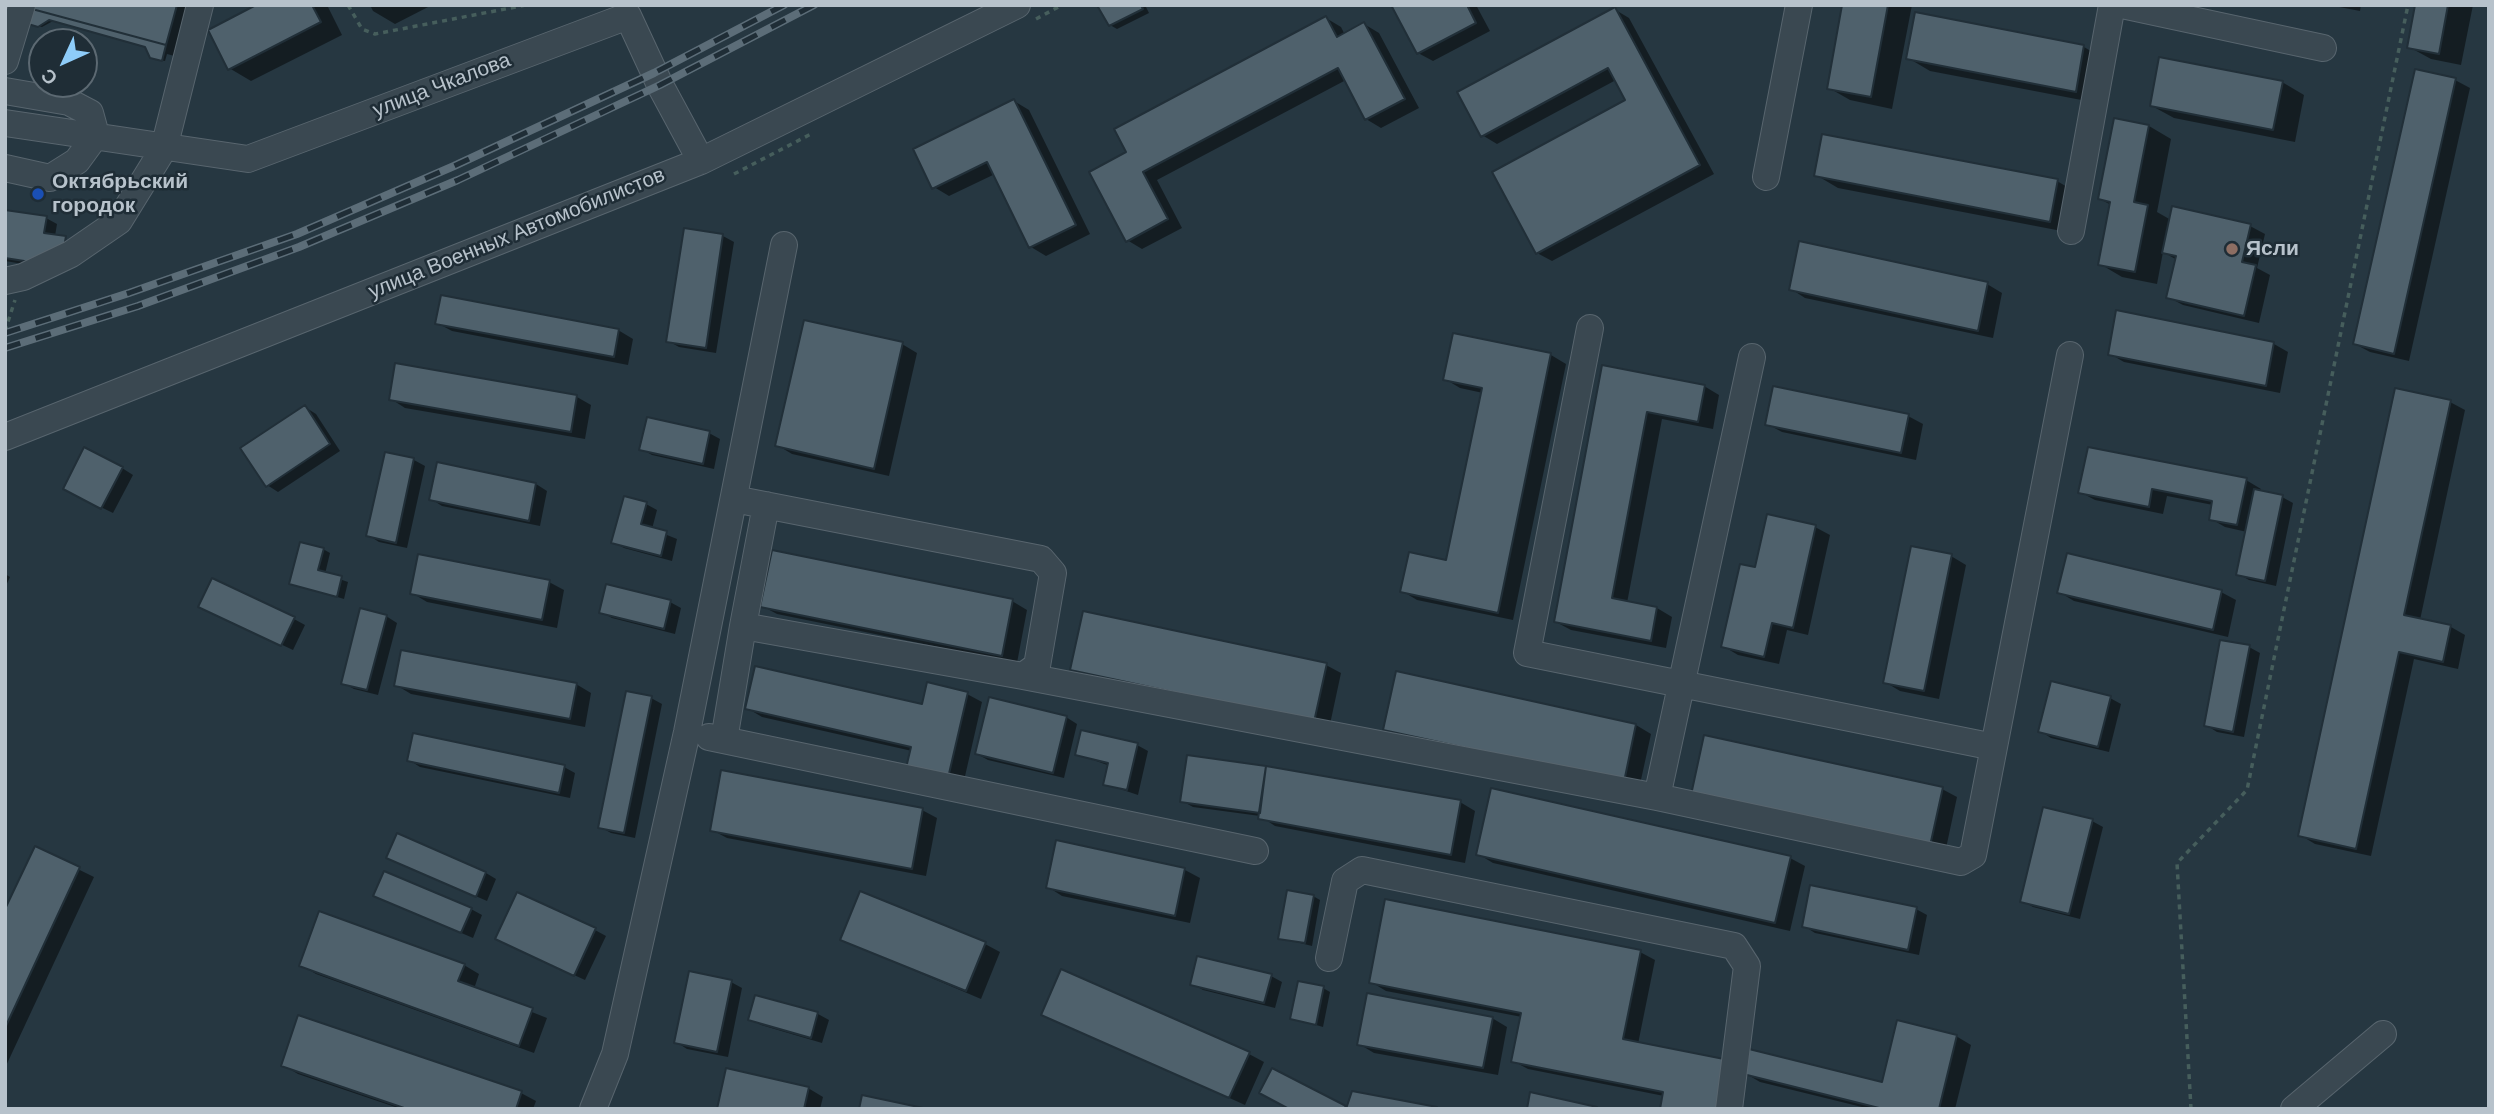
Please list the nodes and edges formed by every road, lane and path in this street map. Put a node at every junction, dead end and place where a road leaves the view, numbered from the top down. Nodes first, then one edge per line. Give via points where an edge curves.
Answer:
1 (22, 5) edge
2 (200, 5) edge
3 (348, 5) edge
4 (526, 5) edge
5 (1017, 5) edge
6 (1799, 5) edge
7 (2112, 5) edge
8 (2122, 5) edge
9 (2408, 5) edge
10 (632, 11) edge
11 (2323, 48) dead end
12 (5, 61) edge
13 (5, 91) edge
14 (5, 123) edge
15 (96, 135) junction
16 (164, 148) junction
17 (701, 161) junction
18 (5, 168) edge
19 (1766, 177) dead end
20 (2071, 231) dead end
21 (784, 245) dead end
22 (5, 281) edge
23 (1590, 328) dead end
24 (2070, 355) dead end
25 (1752, 357) dead end
26 (5, 437) edge
27 (734, 499) junction
28 (766, 505) junction
29 (743, 625) junction
30 (1023, 676) junction
31 (1681, 685) junction
32 (687, 732) junction
33 (724, 740) junction
34 (1994, 747) junction
35 (1657, 797) junction
36 (1255, 851) dead end
37 (1329, 958) dead end
38 (2383, 1034) dead end
39 (593, 1109) edge
40 (1729, 1109) edge
41 (2191, 1109) edge
42 (2294, 1109) edge

1 - 12 street
2 - 16 street
3 - 4 path via 362,29 375,34
5 - 17 street, улица Военных Автомобилистов
6 - 19 street
7 - 20 street
8 - 11 street
9 - 41 path via 2247,790 2177,863
10 - 16 street, улица Чкалова via 248,159
10 - 17 street, улица Чкалова via 660,85
13 - 15 street via 69,102 90,113
14 - 15 street, улица Чкалова
15 - 16 street, улица Чкалова
15 - 18 street via 77,161 50,178
16 - 22 street via 119,221 71,254
17 - 26 street, улица Военных Автомобилистов
21 - 27 street
23 - 31 street via 1527,653
24 - 34 street
25 - 31 street
27 - 28 street
27 - 32 street
28 - 29 street
28 - 30 street via 1041,559 1053,573 1037,666
29 - 30 street
29 - 33 street
30 - 35 street
31 - 34 street
31 - 35 street
32 - 33 street
32 - 39 street via 615,1054
33 - 36 street
34 - 35 street via 1973,855 1961,862
37 - 40 street via 1345,881 1363,870 1734,946 1747,966
38 - 42 street

